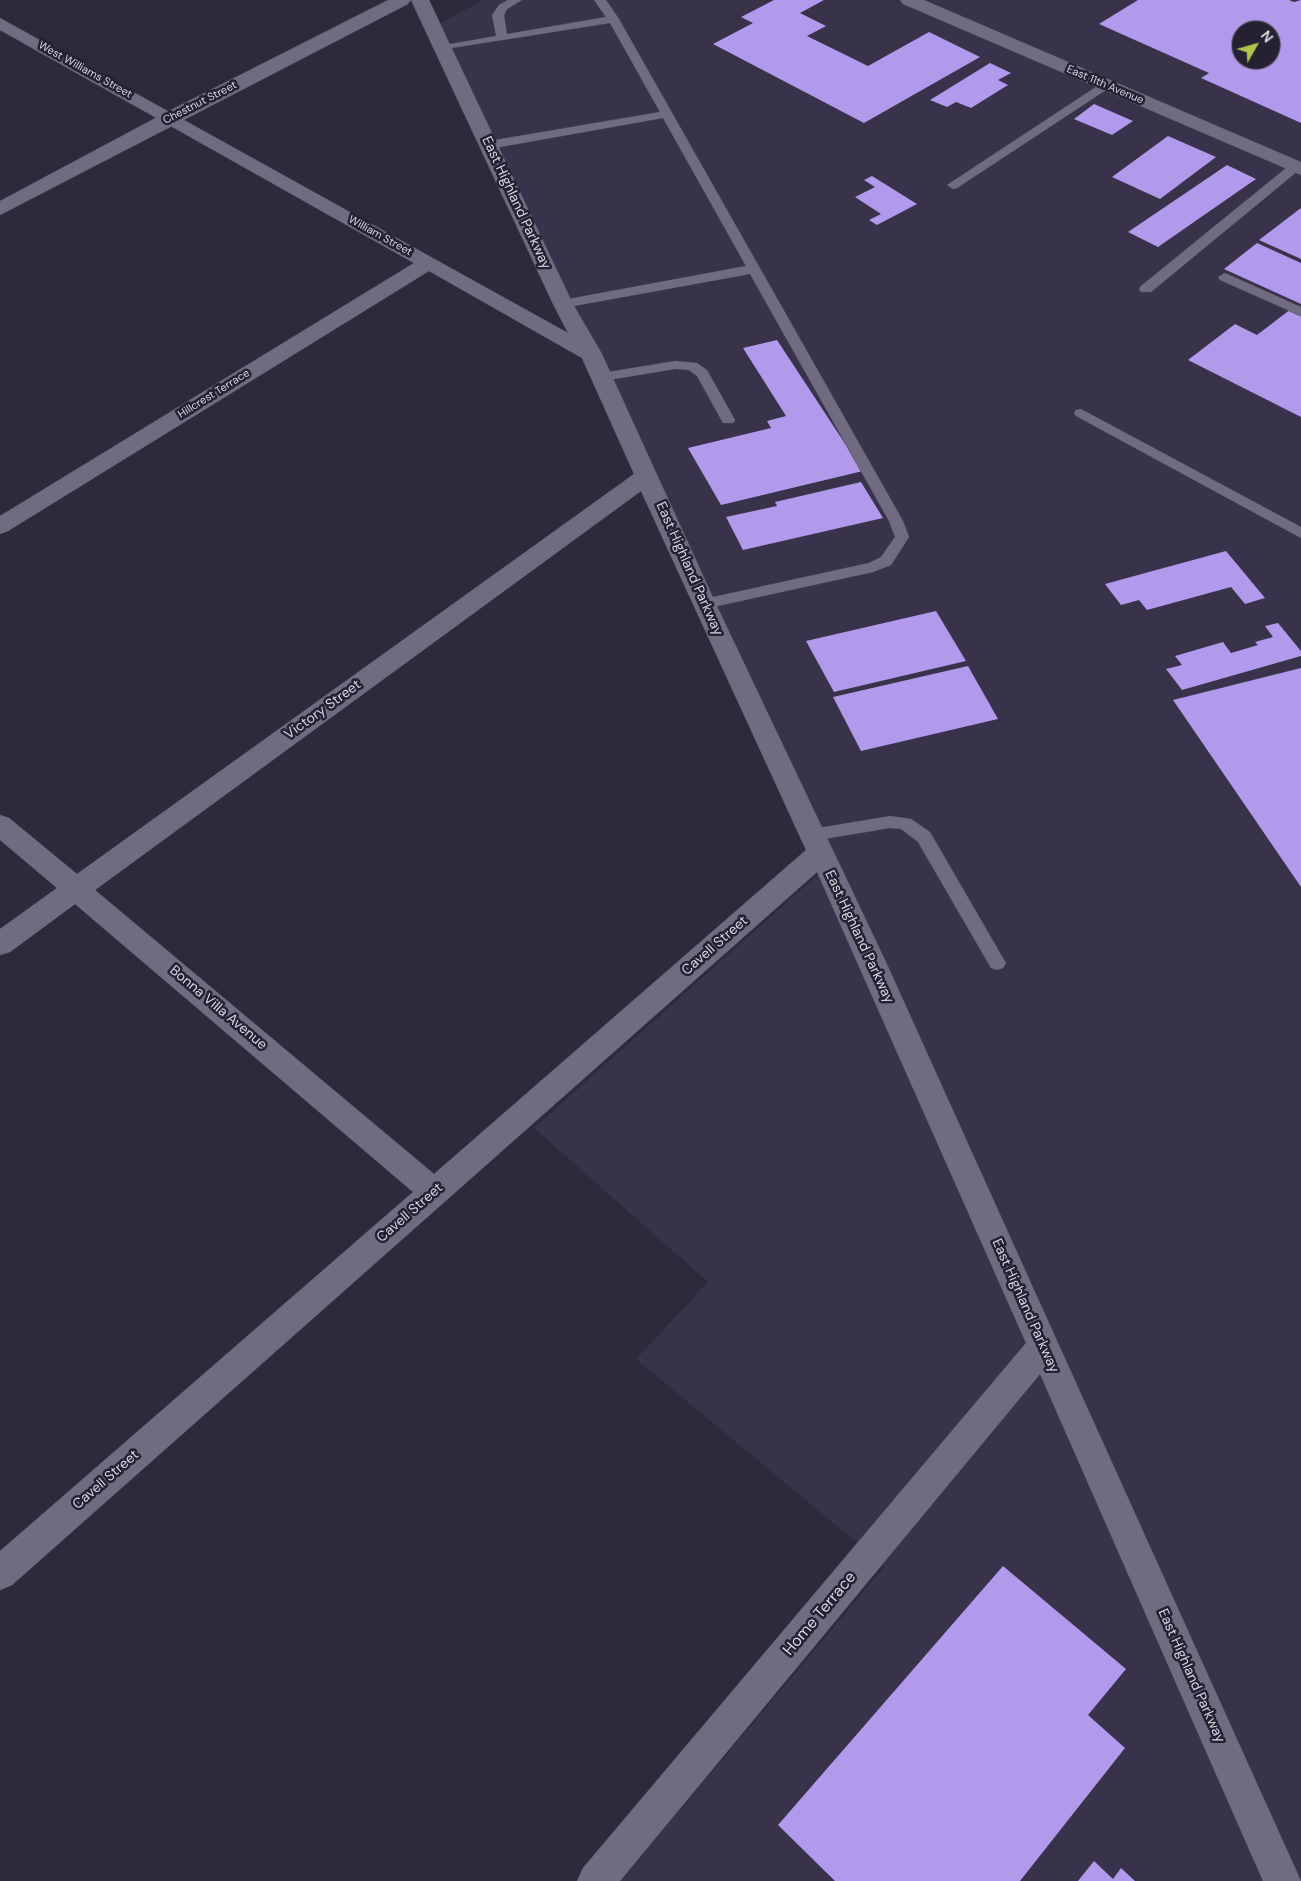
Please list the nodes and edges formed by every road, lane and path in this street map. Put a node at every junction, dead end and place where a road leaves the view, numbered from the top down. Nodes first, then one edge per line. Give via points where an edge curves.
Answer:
1 (402, 0) edge
2 (420, 0) edge
3 (516, 0) edge
4 (600, 0) edge
5 (909, 0) edge
6 (614, 19) junction
7 (0, 22) edge
8 (502, 38) junction
9 (443, 48) junction
10 (1105, 85) junction
11 (667, 114) junction
12 (170, 118) junction
13 (489, 146) junction
14 (1298, 168) edge
15 (953, 185) dead end
16 (0, 209) edge
17 (428, 263) junction
18 (754, 269) junction
19 (1225, 277) dead end
20 (1146, 289) dead end
21 (563, 304) junction
22 (1301, 312) edge
23 (596, 366) junction
24 (1081, 413) dead end
25 (728, 420) dead end
26 (646, 476) junction
27 (0, 526) edge
28 (1301, 534) edge
29 (704, 604) junction
30 (0, 825) edge
31 (817, 844) junction
32 (77, 888) junction
33 (0, 944) edge
34 (997, 963) dead end
35 (434, 1192) junction
36 (1043, 1346) junction
37 (0, 1572) edge
38 (596, 1881) edge
39 (1282, 1881) edge

1 - 12 street, Chestnut Street
2 - 9 street, East Highland Parkway
3 - 8 lane via 503,7 498,15
4 - 6 lane
5 - 10 street, East 11th Avenue
6 - 8 lane
6 - 11 lane
7 - 12 street, West Williams Street
8 - 9 lane
9 - 13 street, East Highland Parkway
10 - 14 street, East 11th Avenue
10 - 15 lane
11 - 13 lane
11 - 18 lane
12 - 16 street, Chestnut Street
12 - 17 street, William Street
13 - 21 street, East Highland Parkway
14 - 20 lane
17 - 23 street, William Street
17 - 27 street, Hillcrest Terrace
18 - 21 lane
18 - 29 lane via 902,537 886,561 873,567
19 - 22 lane
21 - 23 street, East Highland Parkway
23 - 25 lane via 692,366 702,373
23 - 26 street, East Highland Parkway
24 - 28 lane
26 - 29 street, East Highland Parkway
26 - 32 street, Victory Street
29 - 31 street, East Highland Parkway
30 - 32 street, Bonna Villa Avenue
31 - 34 lane via 890,822 905,824 924,837
31 - 35 street, Cavell Street
31 - 36 street, East Highland Parkway
32 - 33 street, Victory Street
32 - 35 street, Bonna Villa Avenue
35 - 37 street, Cavell Street
36 - 38 street, Home Terrace
36 - 39 street, East Highland Parkway

